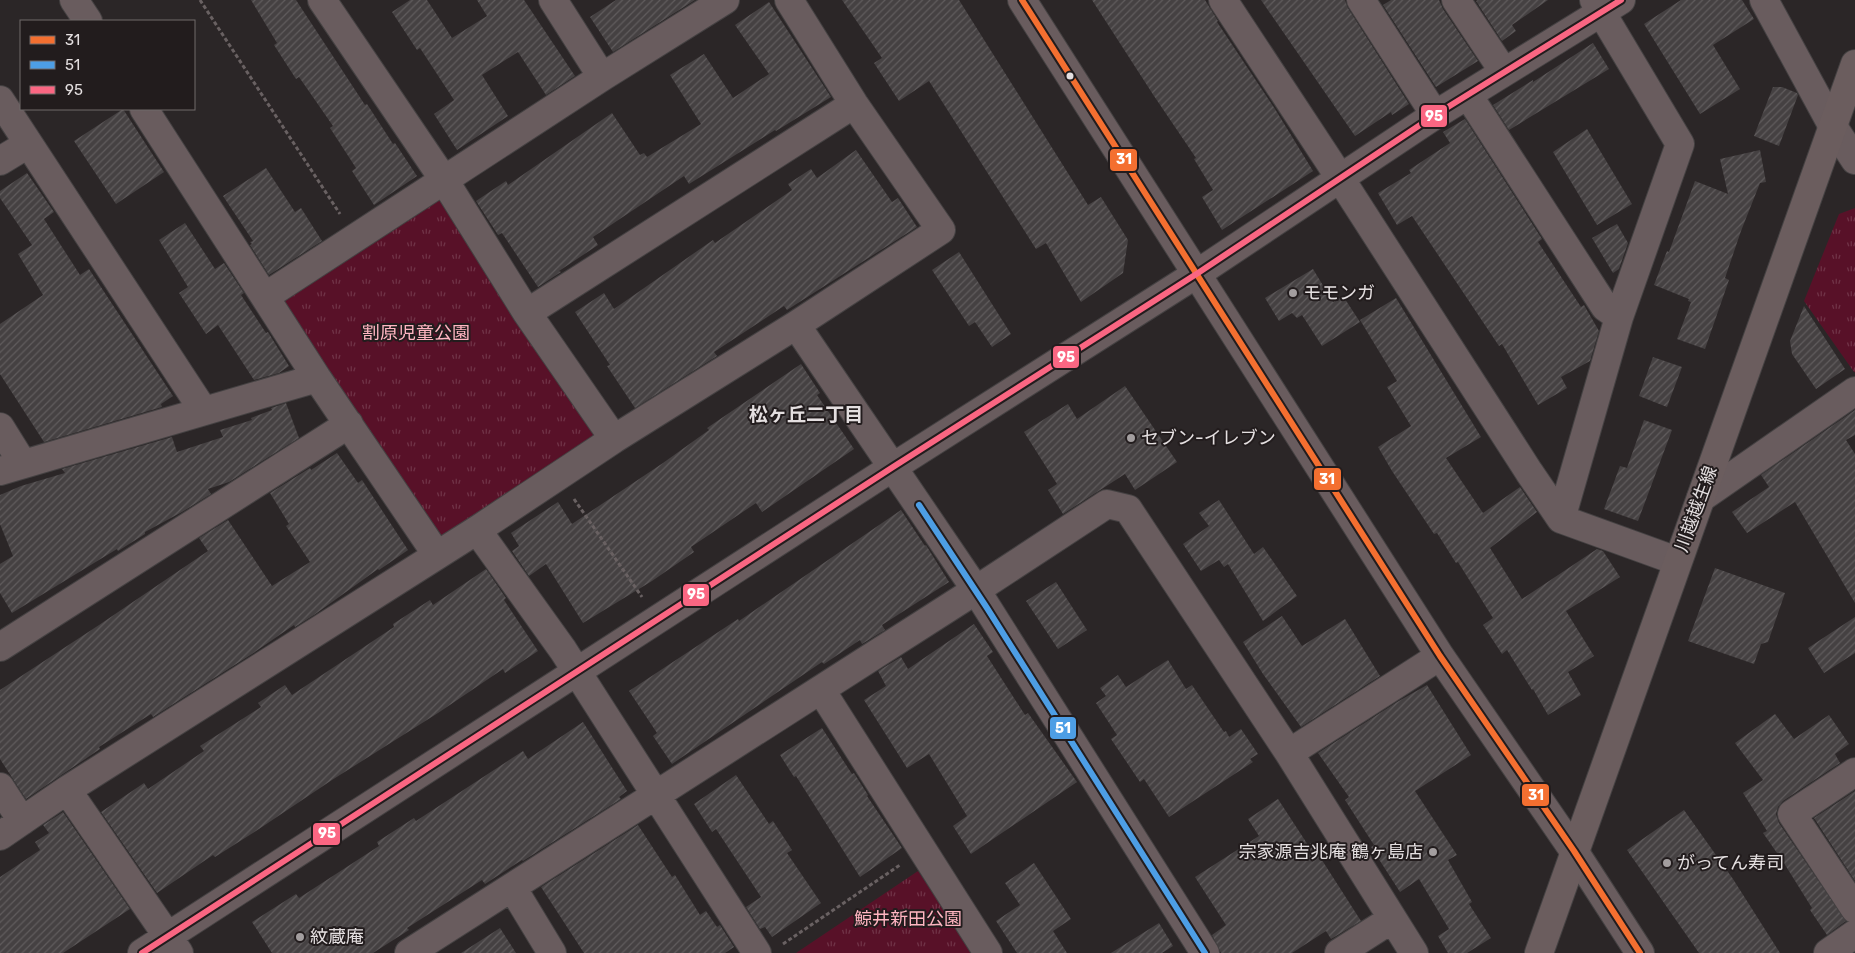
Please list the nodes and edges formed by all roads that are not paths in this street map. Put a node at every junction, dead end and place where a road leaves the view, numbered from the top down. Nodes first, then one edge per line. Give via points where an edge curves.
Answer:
1 (74, 0) edge
2 (322, 0) edge
3 (553, 0) edge
4 (725, 0) edge
5 (789, 0) edge
6 (1022, 0) edge
7 (1223, 0) edge
8 (1361, 0) edge
9 (1456, 0) edge
10 (1764, 0) edge
11 (1605, 4) edge
12 (87, 20) edge
13 (1855, 64) edge
14 (1504, 72) junction
15 (602, 77) junction
16 (1468, 94) junction
17 (0, 100) edge
18 (854, 104) junction
19 (145, 110) edge
20 (1435, 115) junction
21 (1832, 125) junction
22 (28, 144) junction
23 (1854, 159) edge
24 (0, 161) edge
25 (1340, 178) junction
26 (444, 180) junction
27 (1198, 273) junction
28 (266, 296) junction
29 (527, 313) junction
30 (1619, 317) junction
31 (796, 325) junction
32 (317, 378) junction
33 (1853, 396) edge
34 (203, 410) junction
35 (349, 424) junction
36 (0, 427) edge
37 (614, 439) junction
38 (11, 467) edge
39 (893, 467) junction
40 (1701, 498) junction
41 (1561, 519) junction
42 (477, 530) junction
43 (437, 555) junction
44 (1677, 561) junction
45 (976, 590) junction
46 (0, 647) edge
47 (1440, 656) junction
48 (576, 671) junction
49 (821, 690) junction
50 (1289, 753) junction
51 (1855, 772) edge
52 (0, 787) edge
53 (67, 790) junction
54 (656, 796) junction
55 (22, 821) junction
56 (0, 836) edge
57 (1574, 851) junction
58 (512, 887) junction
59 (1855, 909) edge
60 (1392, 919) junction
61 (1855, 934) edge
62 (173, 945) edge
63 (767, 950) edge
64 (142, 953) edge
65 (409, 953) edge
66 (552, 953) edge
67 (988, 953) edge
68 (1205, 953) edge
69 (1339, 953) edge
70 (1414, 953) edge
71 (1539, 953) edge
72 (1640, 953) edge
73 (1828, 953) edge

1 - 12 street
2 - 26 street
3 - 15 street
4 - 15 street
5 - 18 street
6 - 27 street
7 - 25 street
8 - 20 street
9 - 14 street
10 - 21 street
11 - 14 street
11 - 30 street via 1680,144
13 - 21 main road, 川越越生線
14 - 16 street
15 - 26 street
16 - 20 street
16 - 30 street via 1605,307
17 - 22 street
18 - 29 street
18 - 31 street via 941,230
19 - 28 street
20 - 25 street
21 - 23 street
21 - 40 main road, 川越越生線
22 - 24 street
22 - 34 street
25 - 27 street
25 - 41 street
26 - 28 street
26 - 29 street
27 - 39 street
27 - 47 street
28 - 32 street
29 - 37 street
30 - 41 street
31 - 37 street
31 - 39 street
32 - 34 street
32 - 35 street
33 - 40 street
34 - 38 street
35 - 43 street
35 - 46 street
36 - 38 street
37 - 42 street
39 - 45 street
39 - 48 street
40 - 44 main road, 川越越生線
41 - 44 street
42 - 43 street
42 - 48 street
43 - 53 street
44 - 57 main road, 川越越生線
45 - 49 street
45 - 50 street via 1107,504 1128,509
45 - 68 street
47 - 50 street
47 - 57 street
48 - 54 street
48 - 62 street
49 - 54 street
49 - 67 street
50 - 60 street
51 - 59 street via 1792,814
52 - 55 street
53 - 55 street
53 - 62 street
54 - 58 street
54 - 63 street
55 - 56 street
57 - 71 main road, 川越越生線
57 - 72 street
58 - 65 street
58 - 66 street
60 - 69 street
60 - 70 street
61 - 73 street
62 - 64 street

